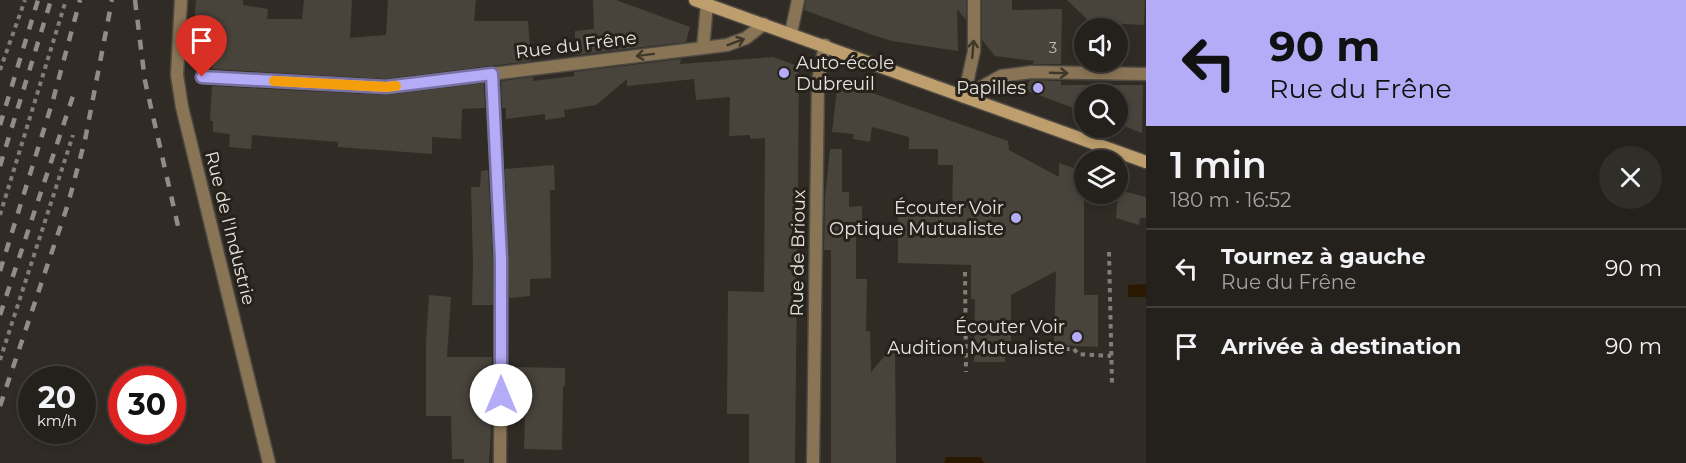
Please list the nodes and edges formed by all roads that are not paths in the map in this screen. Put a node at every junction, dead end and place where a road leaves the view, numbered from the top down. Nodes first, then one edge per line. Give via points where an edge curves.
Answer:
1 (181, 0) edge
2 (798, 0) edge
3 (974, 0) edge
4 (701, 2) edge
5 (764, 24) junction
6 (791, 33) junction
7 (825, 45) junction
8 (703, 48) junction
9 (492, 74) junction
10 (1146, 74) edge
11 (202, 77) dead end
12 (964, 97) junction
13 (1146, 162) edge
14 (268, 463) edge
15 (500, 463) edge
16 (813, 463) edge

1 - 14 street, Rue de l'Industrie via 177,75 182,107
2 - 6 street
12 -> 3 street via 974,51
4 - 5 main road
4 - 8 street
5 - 6 main road
8 -> 5 street, Rue du Frêne via 746,38
6 - 7 main road
7 - 12 main road
7 - 16 street, Rue de Brioux via 818,81
8 -> 9 street, Rue du Frêne
9 - 11 street, Rue du Frêne via 386,87
9 - 15 street via 501,259
12 -> 10 street via 1002,76 1032,72
12 - 13 main road

